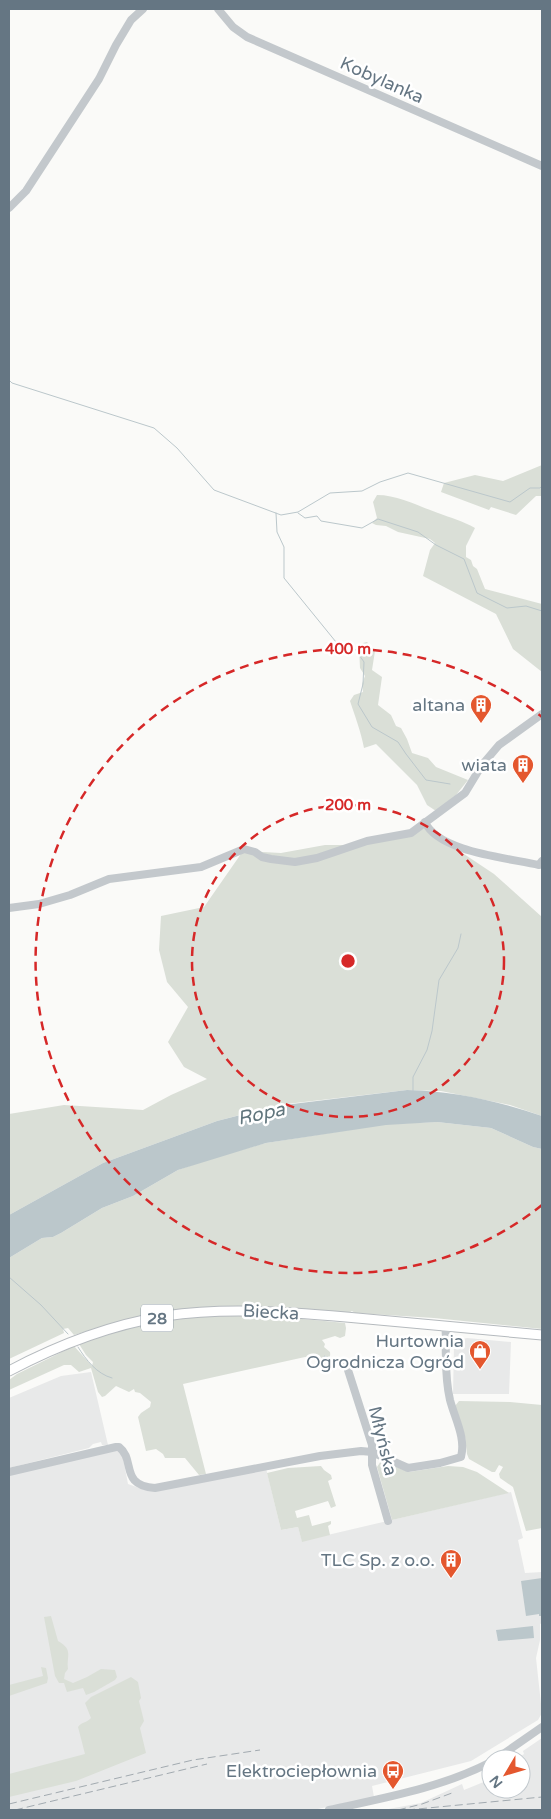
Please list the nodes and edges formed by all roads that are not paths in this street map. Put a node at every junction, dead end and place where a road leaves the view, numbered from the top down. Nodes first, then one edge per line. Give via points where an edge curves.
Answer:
1 (142, 9) edge
2 (218, 9) edge
3 (542, 166) edge
4 (9, 208) edge
5 (542, 714) edge
6 (425, 822) junction
7 (542, 861) edge
8 (9, 908) edge
9 (445, 1326) junction
10 (542, 1335) edge
11 (348, 1370) dead end
12 (9, 1371) edge
13 (372, 1452) junction
14 (9, 1472) edge
15 (388, 1521) dead end
16 (542, 1727) edge
17 (510, 1749) edge
18 (481, 1766) edge
19 (329, 1810) edge

1 - 4 street via 131,20 99,79 26,191
2 - 3 street, Kobylanka via 232,27 247,38
5 - 6 street via 499,745 465,792
6 - 7 street via 436,835 466,849 539,864
6 - 8 street via 410,833 367,841 317,858 280,861 244,850 201,867 109,879 70,896
9 - 10 main road, Biecka / 28
9 - 12 main road, Biecka / 28 via 257,1311 184,1314 90,1335 43,1353
9 - 13 street via 450,1399 462,1439 461,1457 408,1468
11 - 13 street, Młyńska
13 - 14 street via 361,1450 320,1456 154,1488 136,1482 128,1471 124,1451 119,1447
13 - 15 street, Młyńska via 372,1465
16 - 17 street
18 - 19 street via 448,1780

